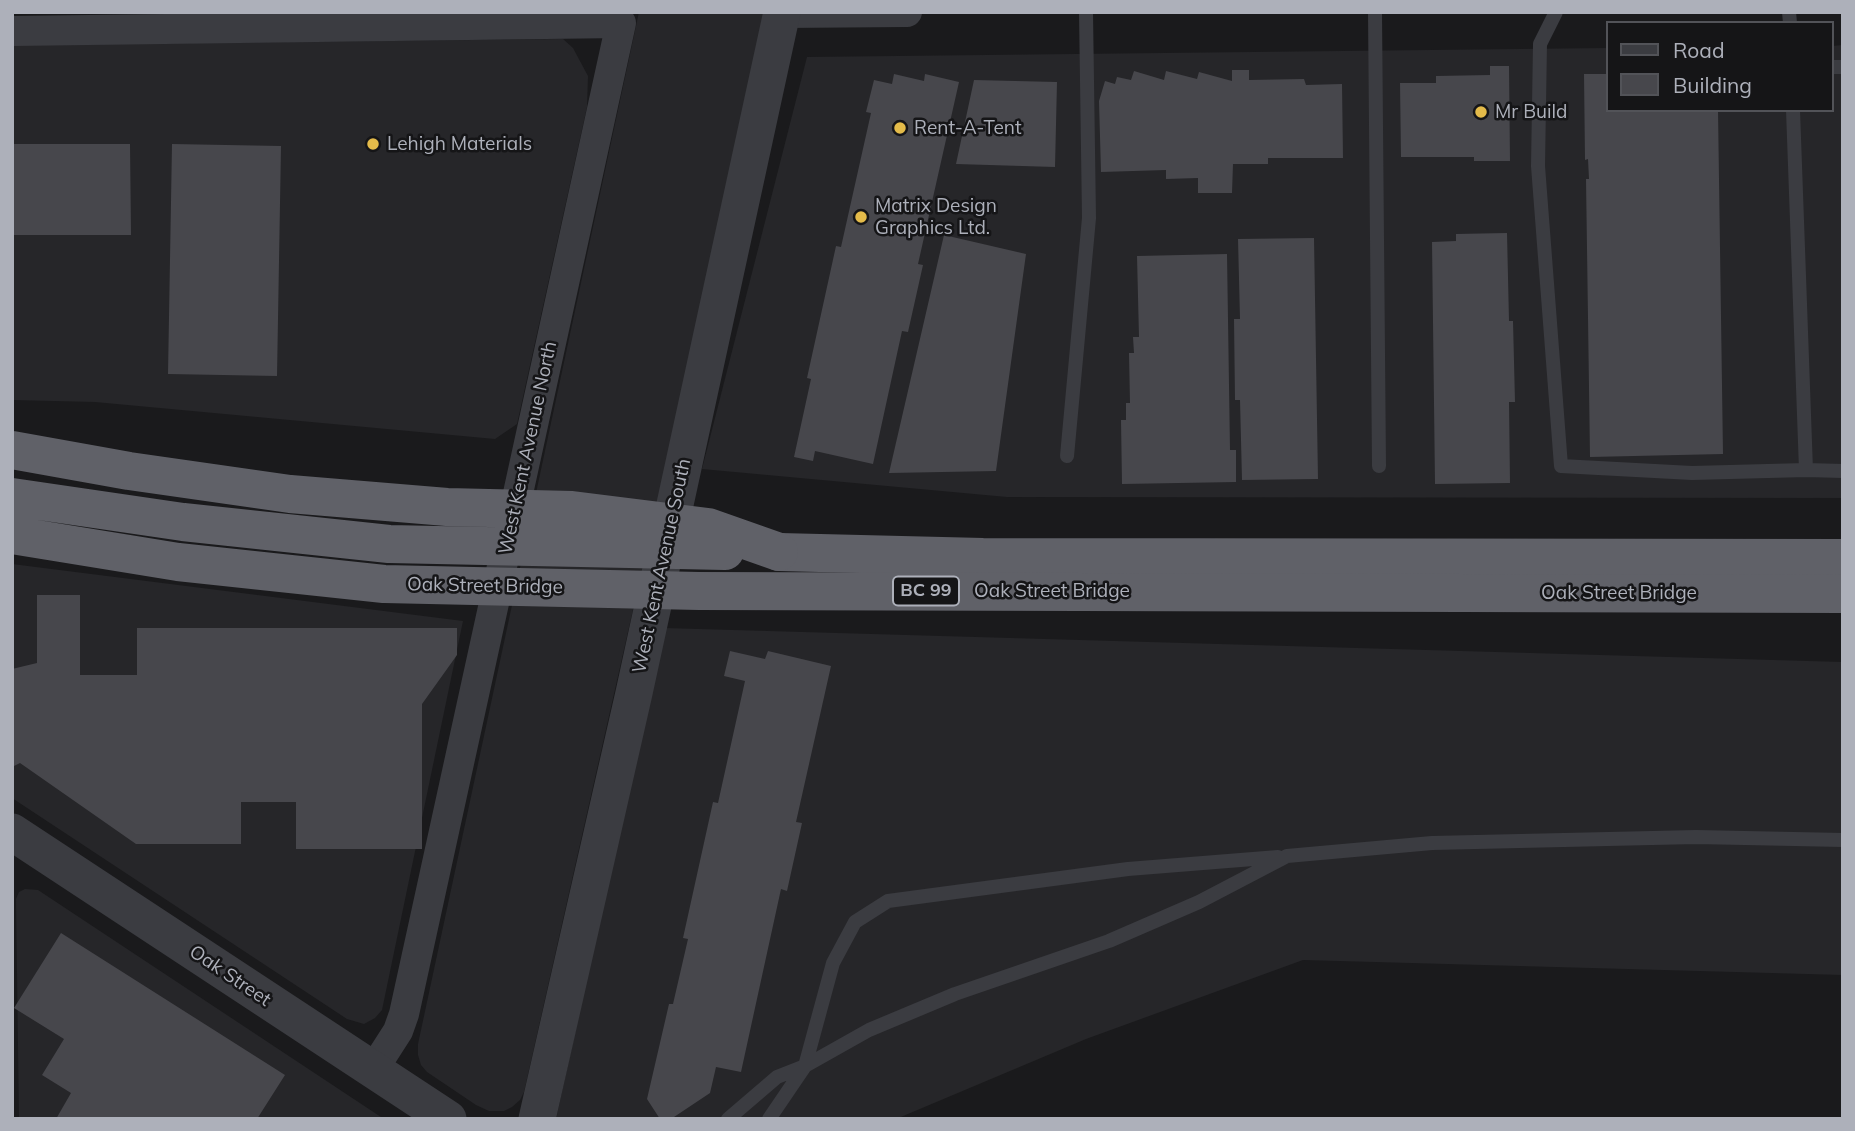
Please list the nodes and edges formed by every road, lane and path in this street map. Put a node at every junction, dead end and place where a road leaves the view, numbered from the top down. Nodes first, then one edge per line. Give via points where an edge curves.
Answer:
1 (907, 12) edge
2 (1086, 12) edge
3 (1375, 12) edge
4 (1556, 12) edge
5 (782, 13) edge
6 (483, 18) edge
7 (142, 21) edge
8 (12, 31) edge
9 (1793, 112) edge
10 (12, 450) edge
11 (1067, 456) dead end
12 (1379, 466) dead end
13 (1806, 470) junction
14 (1843, 471) edge
15 (12, 497) edge
16 (12, 535) edge
17 (779, 552) junction
18 (1843, 558) edge
19 (1843, 594) edge
20 (12, 832) edge
21 (1843, 840) edge
22 (1287, 856) junction
23 (805, 1066) junction
24 (373, 1070) junction
25 (448, 1119) edge
26 (537, 1119) edge
27 (728, 1119) edge
28 (769, 1119) edge

1 - 5 street
2 - 11 lane via 1089,218
3 - 12 lane
4 - 13 lane via 1540,44 1538,166 1561,466 1692,474
5 - 26 street, West Kent Avenue South
6 - 7 street
6 - 24 street, West Kent Avenue North via 621,23 404,1014
7 - 8 street
9 - 13 lane
10 - 17 highway, bridge via 290,494 572,510 708,527
13 - 14 lane
15 - 17 highway, Oak Street Bridge / BC 99, bridge via 183,522 389,544
16 - 19 highway, Oak Street Bridge / BC 99, bridge via 178,562 384,584 699,591
17 - 18 highway, Oak Street Bridge / BC 99 via 984,557
20 - 24 street, Oak Street
21 - 22 lane via 1696,837 1432,843
22 - 23 lane via 1199,902 1109,941 955,994 869,1030
22 - 23 lane via 1128,869 888,901 855,922 834,963
23 - 27 lane via 777,1077
23 - 28 lane
24 - 25 street, Oak Street

